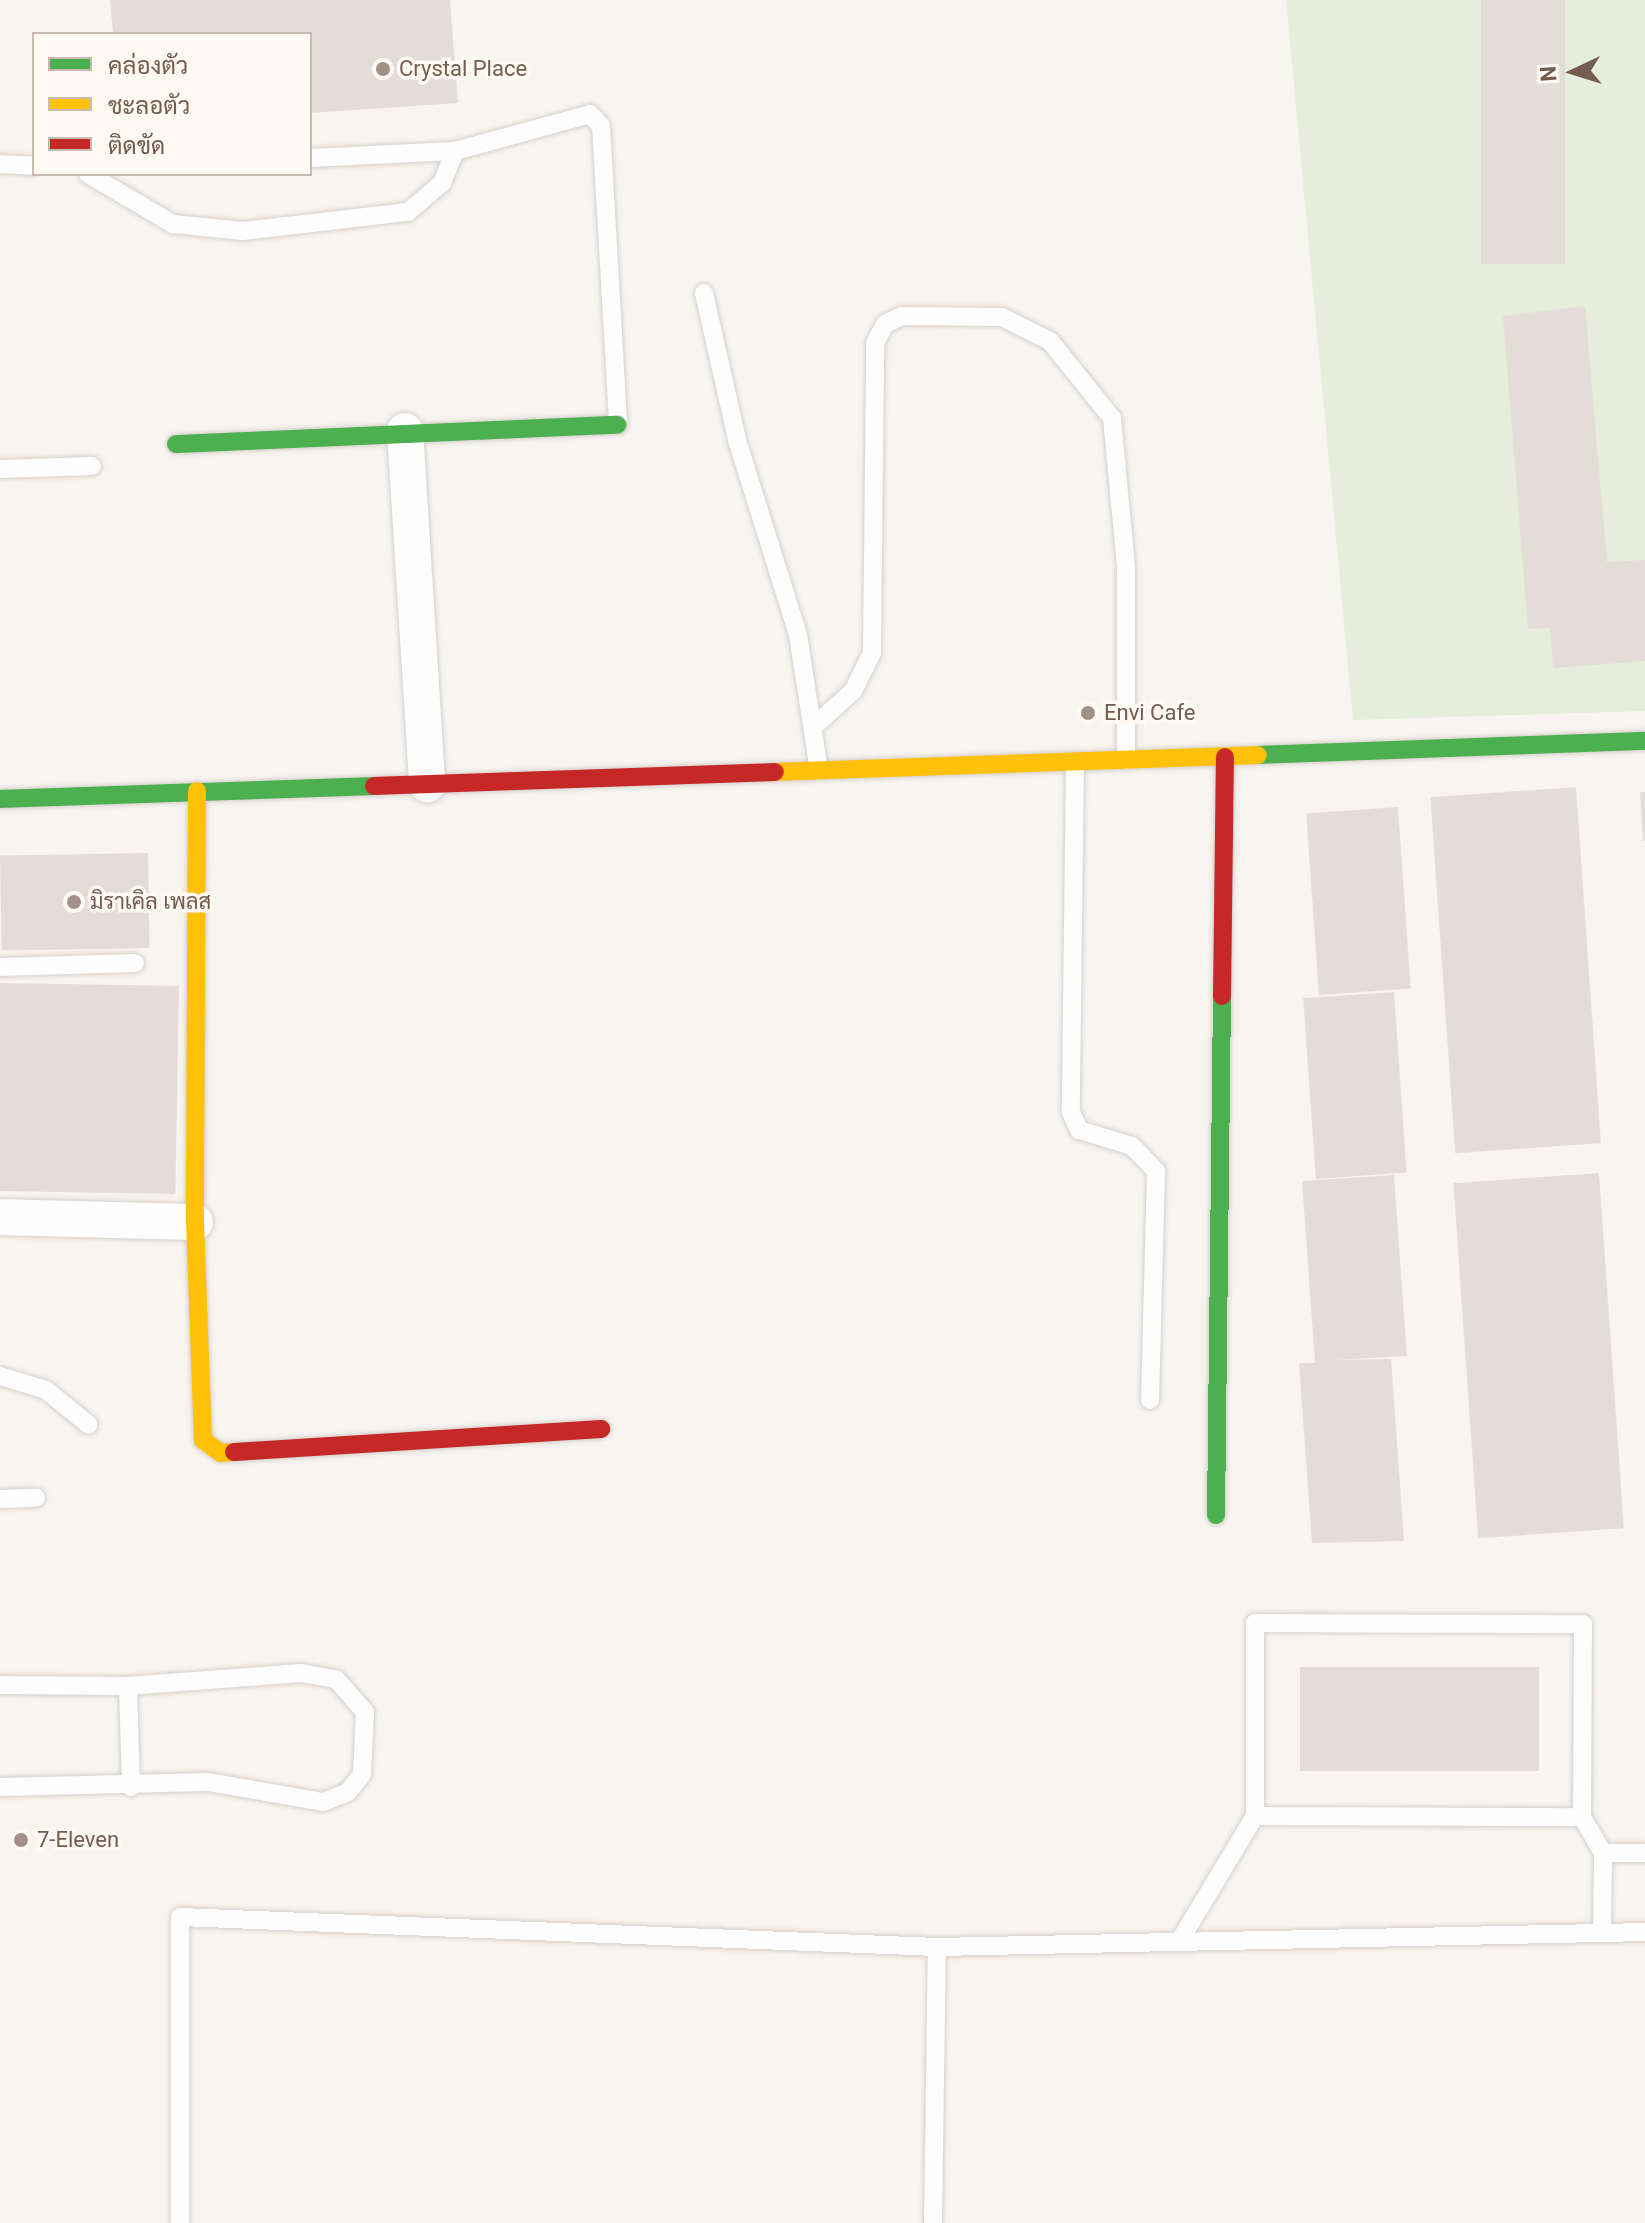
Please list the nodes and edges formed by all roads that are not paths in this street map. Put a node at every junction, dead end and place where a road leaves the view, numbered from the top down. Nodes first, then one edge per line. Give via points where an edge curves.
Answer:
1 (455, 151) junction
2 (312, 158) edge
3 (0, 164) edge
4 (32, 166) edge
5 (91, 176) edge
6 (704, 293) dead end
7 (618, 425) joint
8 (405, 431) junction
9 (176, 444) dead end
10 (92, 466) dead end
11 (0, 469) edge
12 (813, 727) junction
13 (1645, 741) edge
14 (1225, 757) junction
15 (1126, 760) junction
16 (1075, 762) junction
17 (820, 772) junction
18 (427, 784) junction
19 (197, 791) junction
20 (0, 799) edge
21 (135, 963) dead end
22 (0, 967) edge
23 (0, 1217) edge
24 (195, 1222) junction
25 (0, 1376) edge
26 (1150, 1400) dead end
27 (89, 1425) dead end
28 (601, 1429) dead end
29 (36, 1498) dead end
30 (0, 1499) edge
31 (1216, 1515) dead end
32 (0, 1685) edge
33 (128, 1686) junction
34 (0, 1787) edge
35 (131, 1787) junction
36 (1255, 1816) junction
37 (1582, 1817) junction
38 (1603, 1853) junction
39 (1645, 1853) edge
40 (1645, 1932) edge
41 (1602, 1933) junction
42 (1179, 1942) junction
43 (937, 1947) junction
44 (180, 2223) edge
45 (933, 2223) edge

1 - 2 lane
1 - 5 lane via 442,183 408,212 243,231 173,224
1 - 7 lane via 575,113 590,114 601,126
3 - 4 lane
6 - 12 lane via 725,396 798,635
7 - 8 street
8 - 9 street
8 - 18 street
10 - 11 lane
12 - 15 lane via 853,691 872,653 875,343 885,324 902,316 1002,317 1050,341 1112,418 1126,567
12 - 17 lane
13 - 14 street
14 - 15 street
14 - 31 street
15 - 16 street
16 - 17 street
16 - 26 lane via 1071,1112 1079,1130 1132,1146 1156,1171
17 - 18 street
18 - 19 street
19 - 20 street
19 - 24 street
21 - 22 lane
23 - 24 street
24 - 28 street via 197,1427 211,1449
25 - 27 lane via 46,1390
29 - 30 lane
32 - 33 lane
33 - 35 lane
33 - 35 lane via 301,1673 336,1679 365,1712 362,1774 348,1792 323,1802 208,1782
34 - 35 lane
36 - 37 lane
36 - 37 lane via 1255,1623 1536,1623 1583,1624
36 - 42 lane
37 - 38 lane
38 - 39 lane
38 - 41 lane
40 - 41 lane
41 - 42 lane
42 - 43 lane
43 - 44 lane via 180,1917
43 - 45 lane

